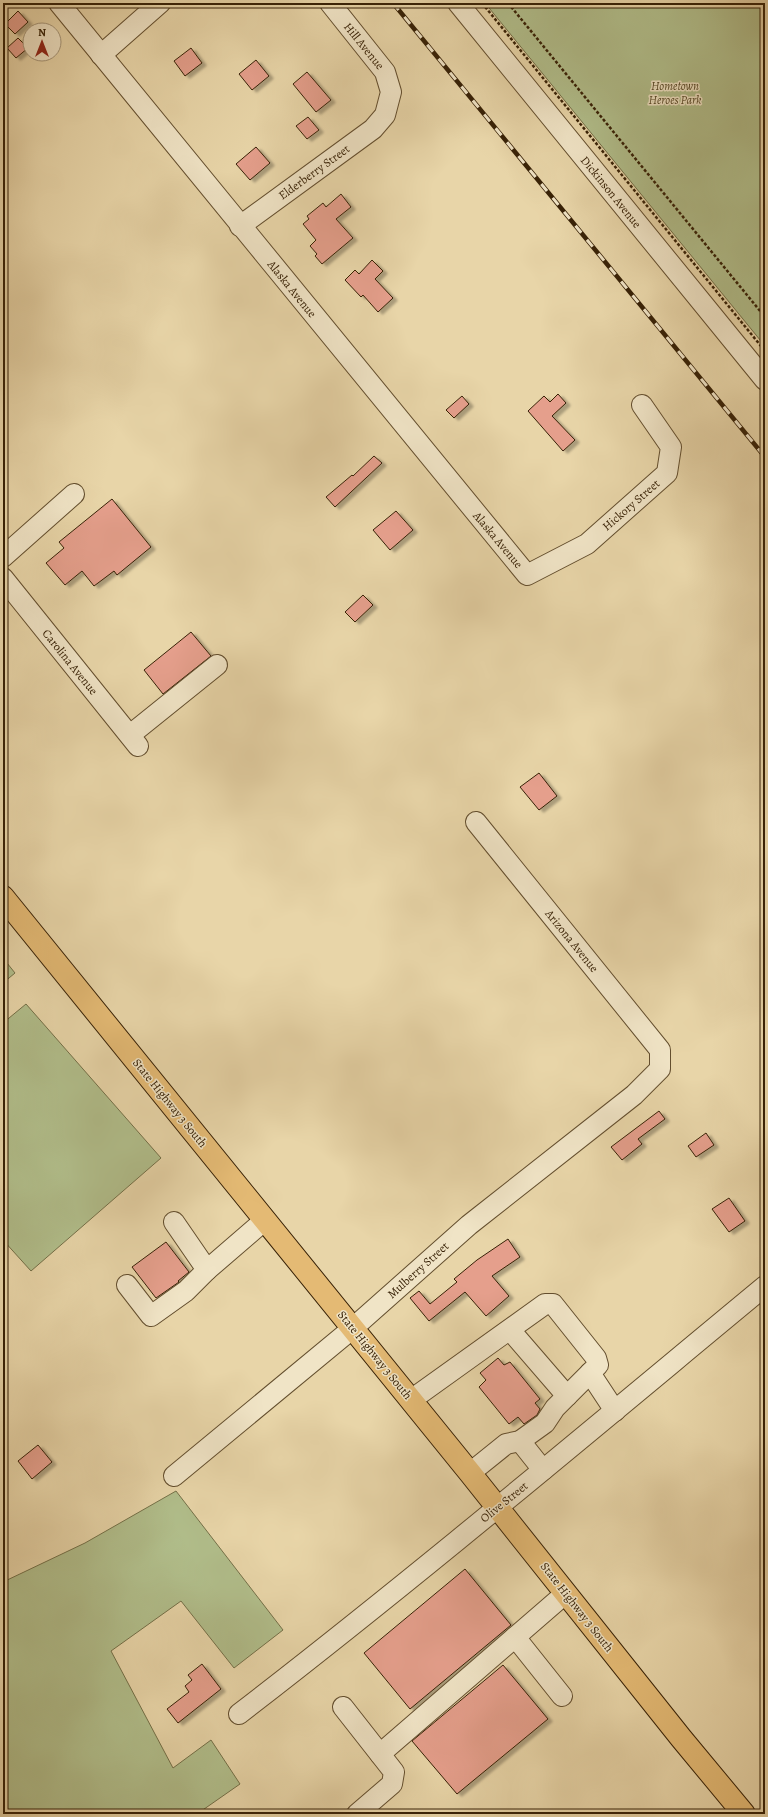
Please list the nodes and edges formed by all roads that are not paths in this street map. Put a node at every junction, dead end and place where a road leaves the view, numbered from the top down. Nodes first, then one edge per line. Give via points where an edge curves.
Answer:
1 (58, 3) edge
2 (160, 3) edge
3 (330, 3) edge
4 (458, 3) edge
5 (101, 54) junction
6 (385, 115) joint
7 (240, 226) junction
8 (765, 380) edge
9 (642, 405) dead end
10 (74, 494) dead end
11 (3, 557) edge
12 (527, 575) joint
13 (3, 578) edge
14 (217, 665) dead end
15 (476, 822) dead end
16 (3, 897) edge
17 (660, 1064) joint
18 (265, 1220) junction
19 (174, 1222) dead end
20 (207, 1270) junction
21 (127, 1286) dead end
22 (765, 1286) edge
23 (353, 1328) junction
24 (510, 1330) junction
25 (590, 1373) junction
26 (567, 1396) junction
27 (411, 1400) junction
28 (615, 1411) junction
29 (520, 1441) junction
30 (543, 1470) junction
31 (470, 1473) junction
32 (174, 1476) dead end
33 (498, 1507) junction
34 (566, 1593) junction
35 (515, 1637) junction
36 (562, 1696) dead end
37 (343, 1707) dead end
38 (240, 1714) dead end
39 (380, 1754) junction
40 (357, 1814) edge
41 (744, 1814) edge

1 - 5 street, Alaska Avenue
2 - 5 street
3 - 6 street, Hill Avenue via 385,72 391,92
4 - 8 street, Dickinson Avenue
5 - 7 street, Alaska Avenue
6 - 7 street, Elderberry Street via 373,129
7 - 12 street, Alaska Avenue
9 - 12 street, Hickory Street via 672,447 667,473 587,544
10 - 11 street
13 - 14 street, Carolina Avenue via 134,740
15 - 17 street, Arizona Avenue via 660,1050
16 - 18 main road, State Highway 3 South
17 - 23 street, Mulberry Street via 660,1069 634,1095 469,1225
18 - 20 street
18 - 23 main road, State Highway 3 South
19 - 20 street
20 - 21 street via 186,1291 151,1316
22 - 28 street, Olive Street
23 - 27 main road, State Highway 3 South
23 - 32 street, Mulberry Street
24 - 25 street via 545,1304 552,1304 596,1358 598,1365
24 - 26 street
24 - 27 street
25 - 26 street
25 - 28 street
26 - 29 street via 545,1423
27 - 31 main road, State Highway 3 South
28 - 30 street, Olive Street
29 - 30 street
29 - 31 street via 506,1444
30 - 33 street, Olive Street
31 - 33 main road, State Highway 3 South
33 - 34 main road, State Highway 3 South
33 - 38 street, Olive Street
34 - 35 street
34 - 41 main road, State Highway 3 South
35 - 36 street
35 - 39 street
37 - 39 street
39 - 40 street via 394,1772 392,1784

